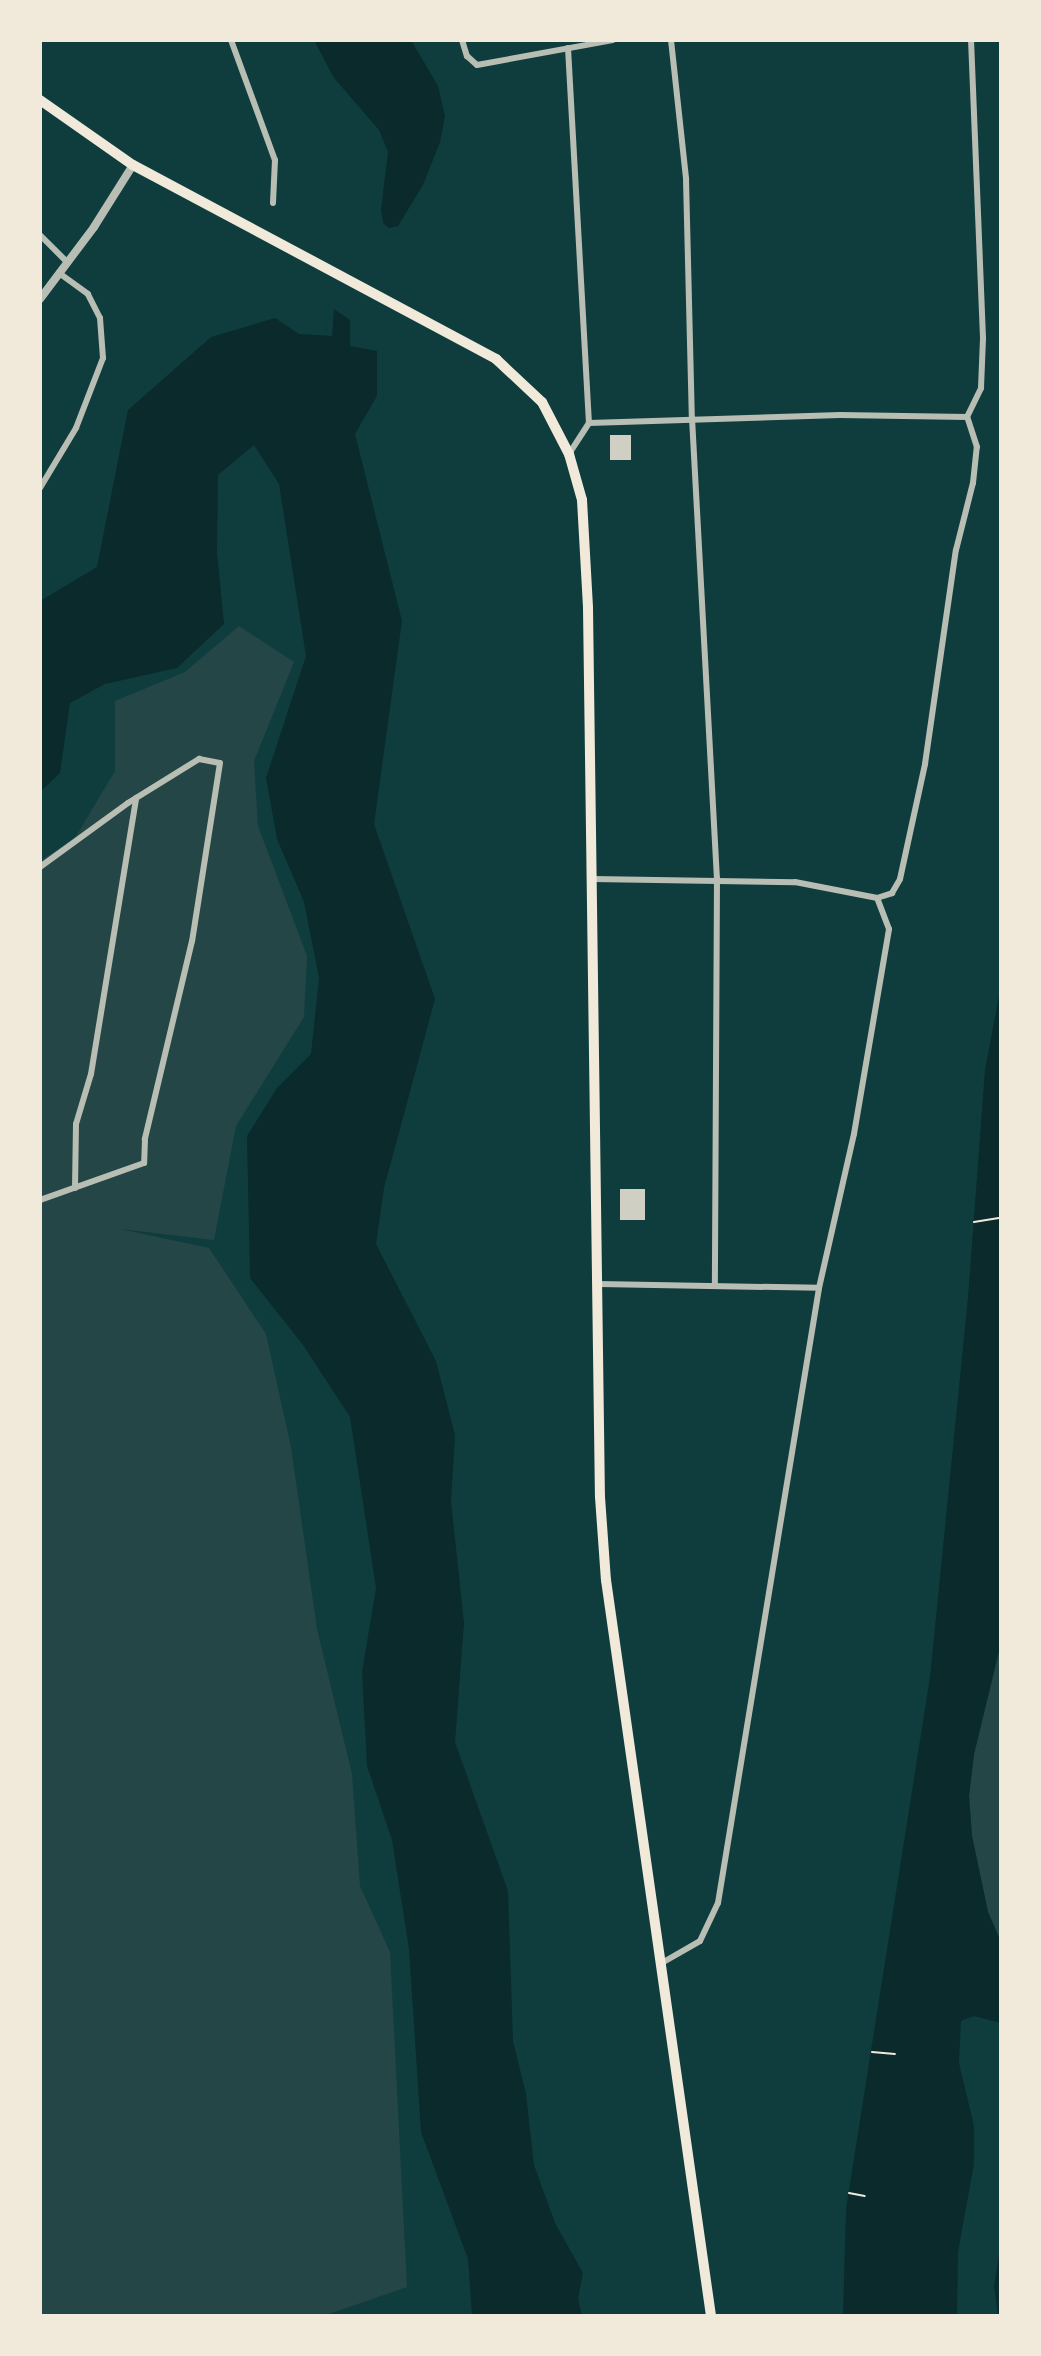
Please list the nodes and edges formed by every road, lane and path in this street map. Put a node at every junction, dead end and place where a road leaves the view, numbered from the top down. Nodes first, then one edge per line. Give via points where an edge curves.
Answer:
1 (231, 40) edge
2 (462, 40) edge
3 (613, 40) edge
4 (671, 40) edge
5 (971, 40) edge
6 (568, 48) junction
7 (40, 100) edge
8 (132, 165) junction
9 (273, 203) dead end
10 (40, 235) edge
11 (67, 262) junction
12 (59, 273) junction
13 (40, 299) edge
14 (967, 417) junction
15 (692, 418) junction
16 (589, 423) junction
17 (569, 454) junction
18 (40, 488) edge
19 (136, 798) junction
20 (40, 867) edge
21 (717, 878) junction
22 (593, 879) junction
23 (877, 898) junction
24 (75, 1188) junction
25 (40, 1200) edge
26 (999, 1219) edge
27 (974, 1222) dead end
28 (715, 1283) junction
29 (599, 1284) junction
30 (819, 1288) junction
31 (658, 1964) junction
32 (872, 2052) dead end
33 (895, 2054) dead end
34 (849, 2193) dead end
35 (865, 2196) dead end
36 (711, 2316) edge

1 - 9 street via 275,160
2 - 6 street via 467,56 477,65
3 - 6 street
4 - 15 street via 686,179
5 - 14 street via 983,338 981,388
6 - 16 street
7 - 8 main road
8 - 11 street
8 - 17 main road via 496,359 528,385 555,422
10 - 11 street
11 - 12 street
12 - 13 street
12 - 18 street via 88,294 100,318 103,358 76,428
14 - 15 street
14 - 23 street via 977,447 973,483 956,550 925,764 900,879 892,893
15 - 16 street
15 - 21 street
16 - 17 street
17 - 22 main road via 582,500
19 - 20 street
19 - 24 street via 90,1074 76,1124
19 - 24 street via 199,759 220,762 192,941 145,1139 144,1163
21 - 22 street
21 - 23 street via 795,882
21 - 28 street
22 - 29 main road
23 - 30 street via 889,929 854,1134
24 - 25 street
26 - 27 path
28 - 29 street
28 - 30 street
29 - 31 main road via 606,1580
30 - 31 street via 719,1903 700,1941
31 - 36 main road
32 - 33 path
34 - 35 path

